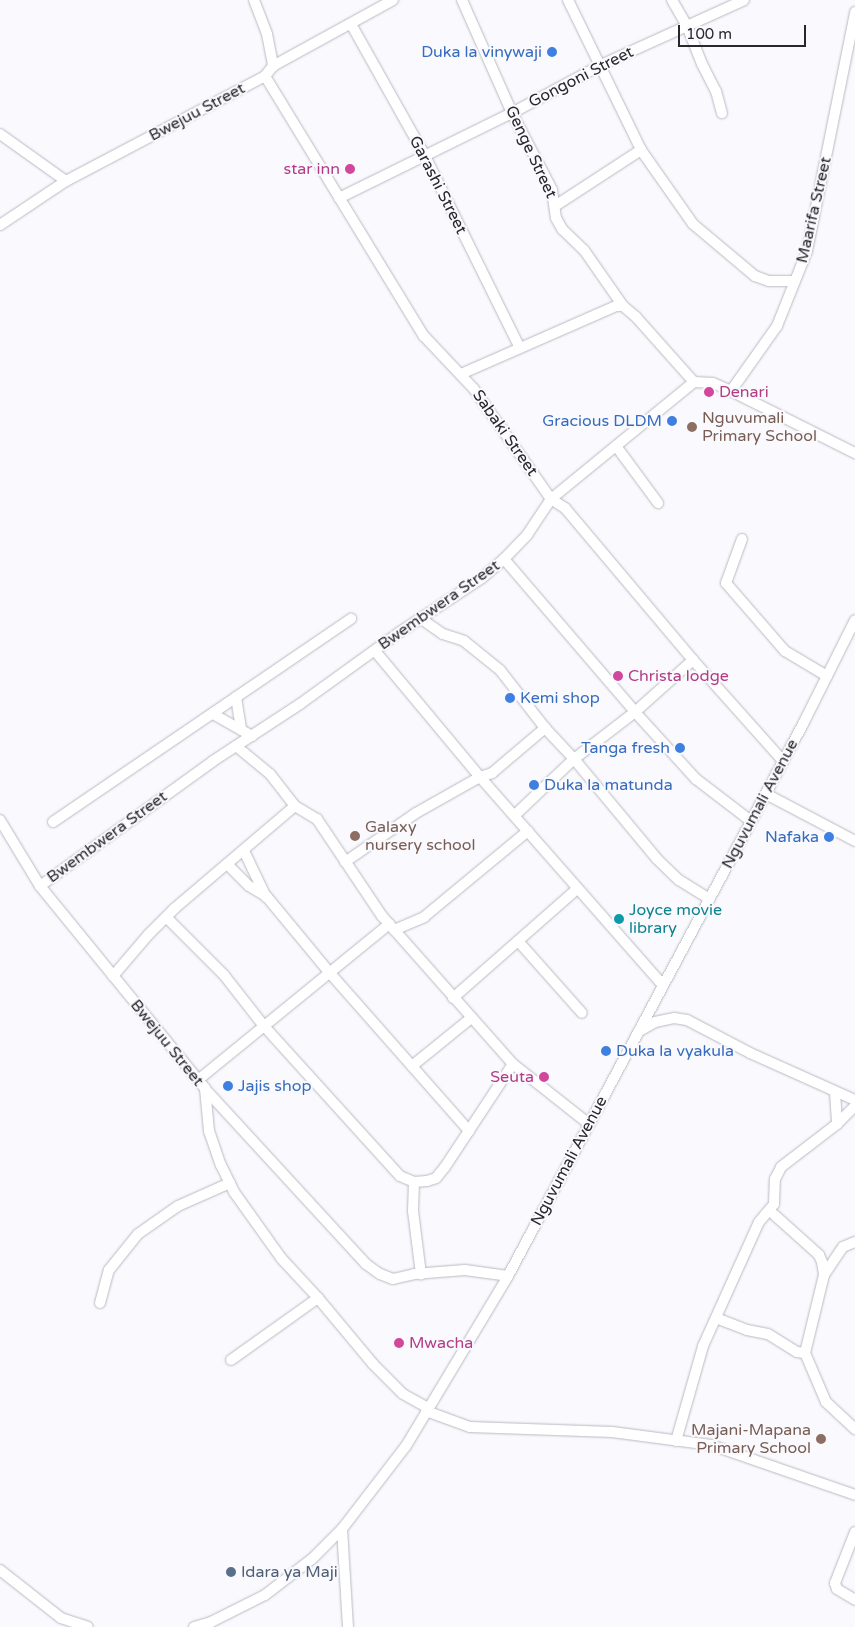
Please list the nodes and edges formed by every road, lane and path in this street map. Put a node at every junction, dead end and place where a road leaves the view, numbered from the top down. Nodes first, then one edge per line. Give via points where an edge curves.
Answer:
1 (254, 0) edge
2 (393, 0) edge
3 (462, 0) edge
4 (568, 0) edge
5 (672, 0) edge
6 (744, 0) edge
7 (855, 12) edge
8 (351, 24) junction
9 (687, 26) junction
10 (601, 65) junction
11 (274, 66) junction
12 (265, 76) junction
13 (512, 113) junction
14 (722, 113) dead end
15 (0, 134) edge
16 (641, 150) junction
17 (425, 156) junction
18 (66, 181) junction
19 (339, 198) junction
20 (555, 206) junction
21 (0, 225) edge
22 (795, 281) junction
23 (623, 306) junction
24 (520, 348) junction
25 (460, 374) junction
26 (694, 382) junction
27 (731, 391) junction
28 (616, 446) junction
29 (855, 453) edge
30 (551, 498) junction
31 (658, 503) dead end
32 (742, 539) dead end
33 (504, 559) junction
34 (420, 618) junction
35 (351, 619) dead end
36 (855, 620) edge
37 (375, 651) junction
38 (693, 660) junction
39 (827, 676) junction
40 (236, 697) junction
41 (635, 712) junction
42 (213, 714) junction
43 (545, 728) junction
44 (241, 730) junction
45 (252, 736) junction
46 (236, 746) junction
47 (574, 759) junction
48 (783, 761) junction
49 (480, 777) junction
50 (766, 794) junction
51 (295, 806) junction
52 (515, 815) junction
53 (0, 820) edge
54 (751, 821) junction
55 (53, 822) dead end
56 (528, 831) junction
57 (855, 841) edge
58 (244, 851) junction
59 (345, 862) junction
60 (227, 864) junction
61 (40, 886) junction
62 (577, 889) junction
63 (267, 897) junction
64 (710, 899) junction
65 (167, 918) junction
66 (392, 927) junction
67 (518, 941) junction
68 (329, 972) junction
69 (113, 976) junction
70 (663, 985) junction
71 (453, 998) junction
72 (582, 1013) dead end
73 (471, 1018) junction
74 (263, 1025) junction
75 (637, 1033) junction
76 (513, 1064) junction
77 (412, 1066) junction
78 (202, 1084) junction
79 (835, 1093) junction
80 (855, 1100) edge
81 (855, 1106) edge
82 (589, 1124) junction
83 (837, 1124) junction
84 (469, 1131) junction
85 (414, 1182) junction
86 (230, 1183) junction
87 (770, 1210) junction
88 (855, 1242) edge
89 (422, 1274) junction
90 (824, 1275) junction
91 (508, 1276) junction
92 (318, 1298) junction
93 (100, 1303) dead end
94 (716, 1318) junction
95 (805, 1353) junction
96 (231, 1360) dead end
97 (427, 1410) junction
98 (855, 1429) edge
99 (676, 1441) junction
100 (855, 1495) edge
101 (342, 1529) junction
102 (855, 1532) edge
103 (0, 1570) edge
104 (855, 1600) edge
105 (88, 1627) edge
106 (194, 1627) edge
107 (348, 1627) edge

1 - 11 street via 267,34
2 - 8 street, Bwejuu Street
3 - 13 street, Genge Street
4 - 10 street
5 - 9 street
6 - 9 street, Gongoni Street
7 - 22 street, Maarifa Street via 807,251
8 - 11 street, Bwejuu Street
8 - 17 street, Garashi Street
9 - 10 street, Gongoni Street
9 - 14 street via 716,91
10 - 13 street, Gongoni Street
10 - 16 street
11 - 12 street, Bwejuu Street
12 - 18 street, Bwejuu Street
12 - 19 street, Sabaki Street
13 - 17 street, Gongoni Street
13 - 20 street, Genge Street via 552,190
15 - 18 street
16 - 20 street
16 - 22 street via 701,232 755,276 769,281
17 - 19 street, Gongoni Street
17 - 24 street, Garashi Street
18 - 21 street, Bwejuu Street
19 - 25 street, Sabaki Street via 424,336
20 - 23 street, Genge Street via 556,218 562,229 584,250
22 - 27 street, Maarifa Street via 777,326
23 - 24 street via 616,306
23 - 26 street, Genge Street
24 - 25 street
25 - 30 street, Sabaki Street
26 - 27 street via 713,384
26 - 28 street, Bwembwera Street
27 - 29 street
28 - 30 street, Bwembwera Street
28 - 31 street
30 - 33 street, Bwembwera Street via 527,535
30 - 38 street, Sabaki Street via 565,508
32 - 39 street via 726,584 785,651
33 - 34 street, Bwembwera Street via 482,578
33 - 41 street
34 - 37 street, Bwembwera Street
34 - 43 street via 443,634 464,641 500,670
35 - 40 street
36 - 39 street, Nguvumali Avenue
37 - 45 street, Bwembwera Street
37 - 49 street
38 - 41 street
38 - 48 street, Sabaki Street
39 - 48 street, Nguvumali Avenue
40 - 42 street
40 - 44 street
41 - 47 street
41 - 54 street via 696,779
42 - 44 street
42 - 55 street
43 - 47 street
43 - 49 street via 492,773
44 - 45 street
45 - 46 street, Bwembwera Street
46 - 51 street via 270,774
46 - 61 street, Bwembwera Street
47 - 52 street
47 - 64 street via 657,858 679,880
48 - 50 street, Nguvumali Avenue
49 - 52 street
49 - 59 street via 408,818
50 - 54 street, Nguvumali Avenue
50 - 57 street
51 - 58 street
51 - 59 street via 317,819
52 - 56 street
53 - 61 street, Bwejuu Street
54 - 64 street, Nguvumali Avenue
56 - 62 street
56 - 66 street via 424,917
58 - 60 street
58 - 63 street
59 - 66 street
60 - 63 street via 249,886
60 - 65 street
61 - 69 street, Bwejuu Street
62 - 67 street
62 - 70 street
63 - 68 street
64 - 70 street, Nguvumali Avenue
65 - 69 street
65 - 74 street via 224,975
66 - 68 street
66 - 71 street
67 - 71 street
67 - 72 street
68 - 74 street
68 - 77 street
69 - 78 street, Bwejuu Street
70 - 75 street, Nguvumali Avenue
71 - 73 street
73 - 76 street
73 - 77 street
74 - 78 street
74 - 85 street via 400,1176
75 - 79 street via 655,1022 674,1018 687,1020
75 - 82 street, Nguvumali Avenue
76 - 82 street
76 - 84 street
77 - 84 street
78 - 86 street, Bwejuu Street via 210,1131
78 - 89 street via 366,1264 393,1279
79 - 80 street
79 - 83 street
81 - 83 street
82 - 91 street, Nguvumali Avenue
83 - 87 street via 781,1167 775,1179 776,1197
84 - 85 street via 436,1178
85 - 89 street via 413,1211
86 - 92 street, Bwejuu Street via 281,1258
86 - 93 street via 178,1206 138,1234 109,1270
87 - 90 street via 819,1255
87 - 94 street via 760,1222
88 - 90 street via 843,1247
89 - 91 street via 465,1270
90 - 95 street
91 - 97 street, Nguvumali Avenue
92 - 96 street
92 - 97 street, Bwejuu Street via 373,1364 404,1394
94 - 95 street via 768,1334 797,1352
94 - 99 street via 703,1346
95 - 98 street via 826,1402
97 - 99 street, Bwejuu Street via 470,1427 612,1432
97 - 101 street, Nguvumali Avenue via 406,1446
99 - 100 street, Bwejuu Street via 711,1445
101 - 106 street, Nguvumali Avenue via 312,1559 264,1595 211,1622
101 - 107 street
102 - 104 street via 835,1584 837,1589
103 - 105 street via 61,1618

